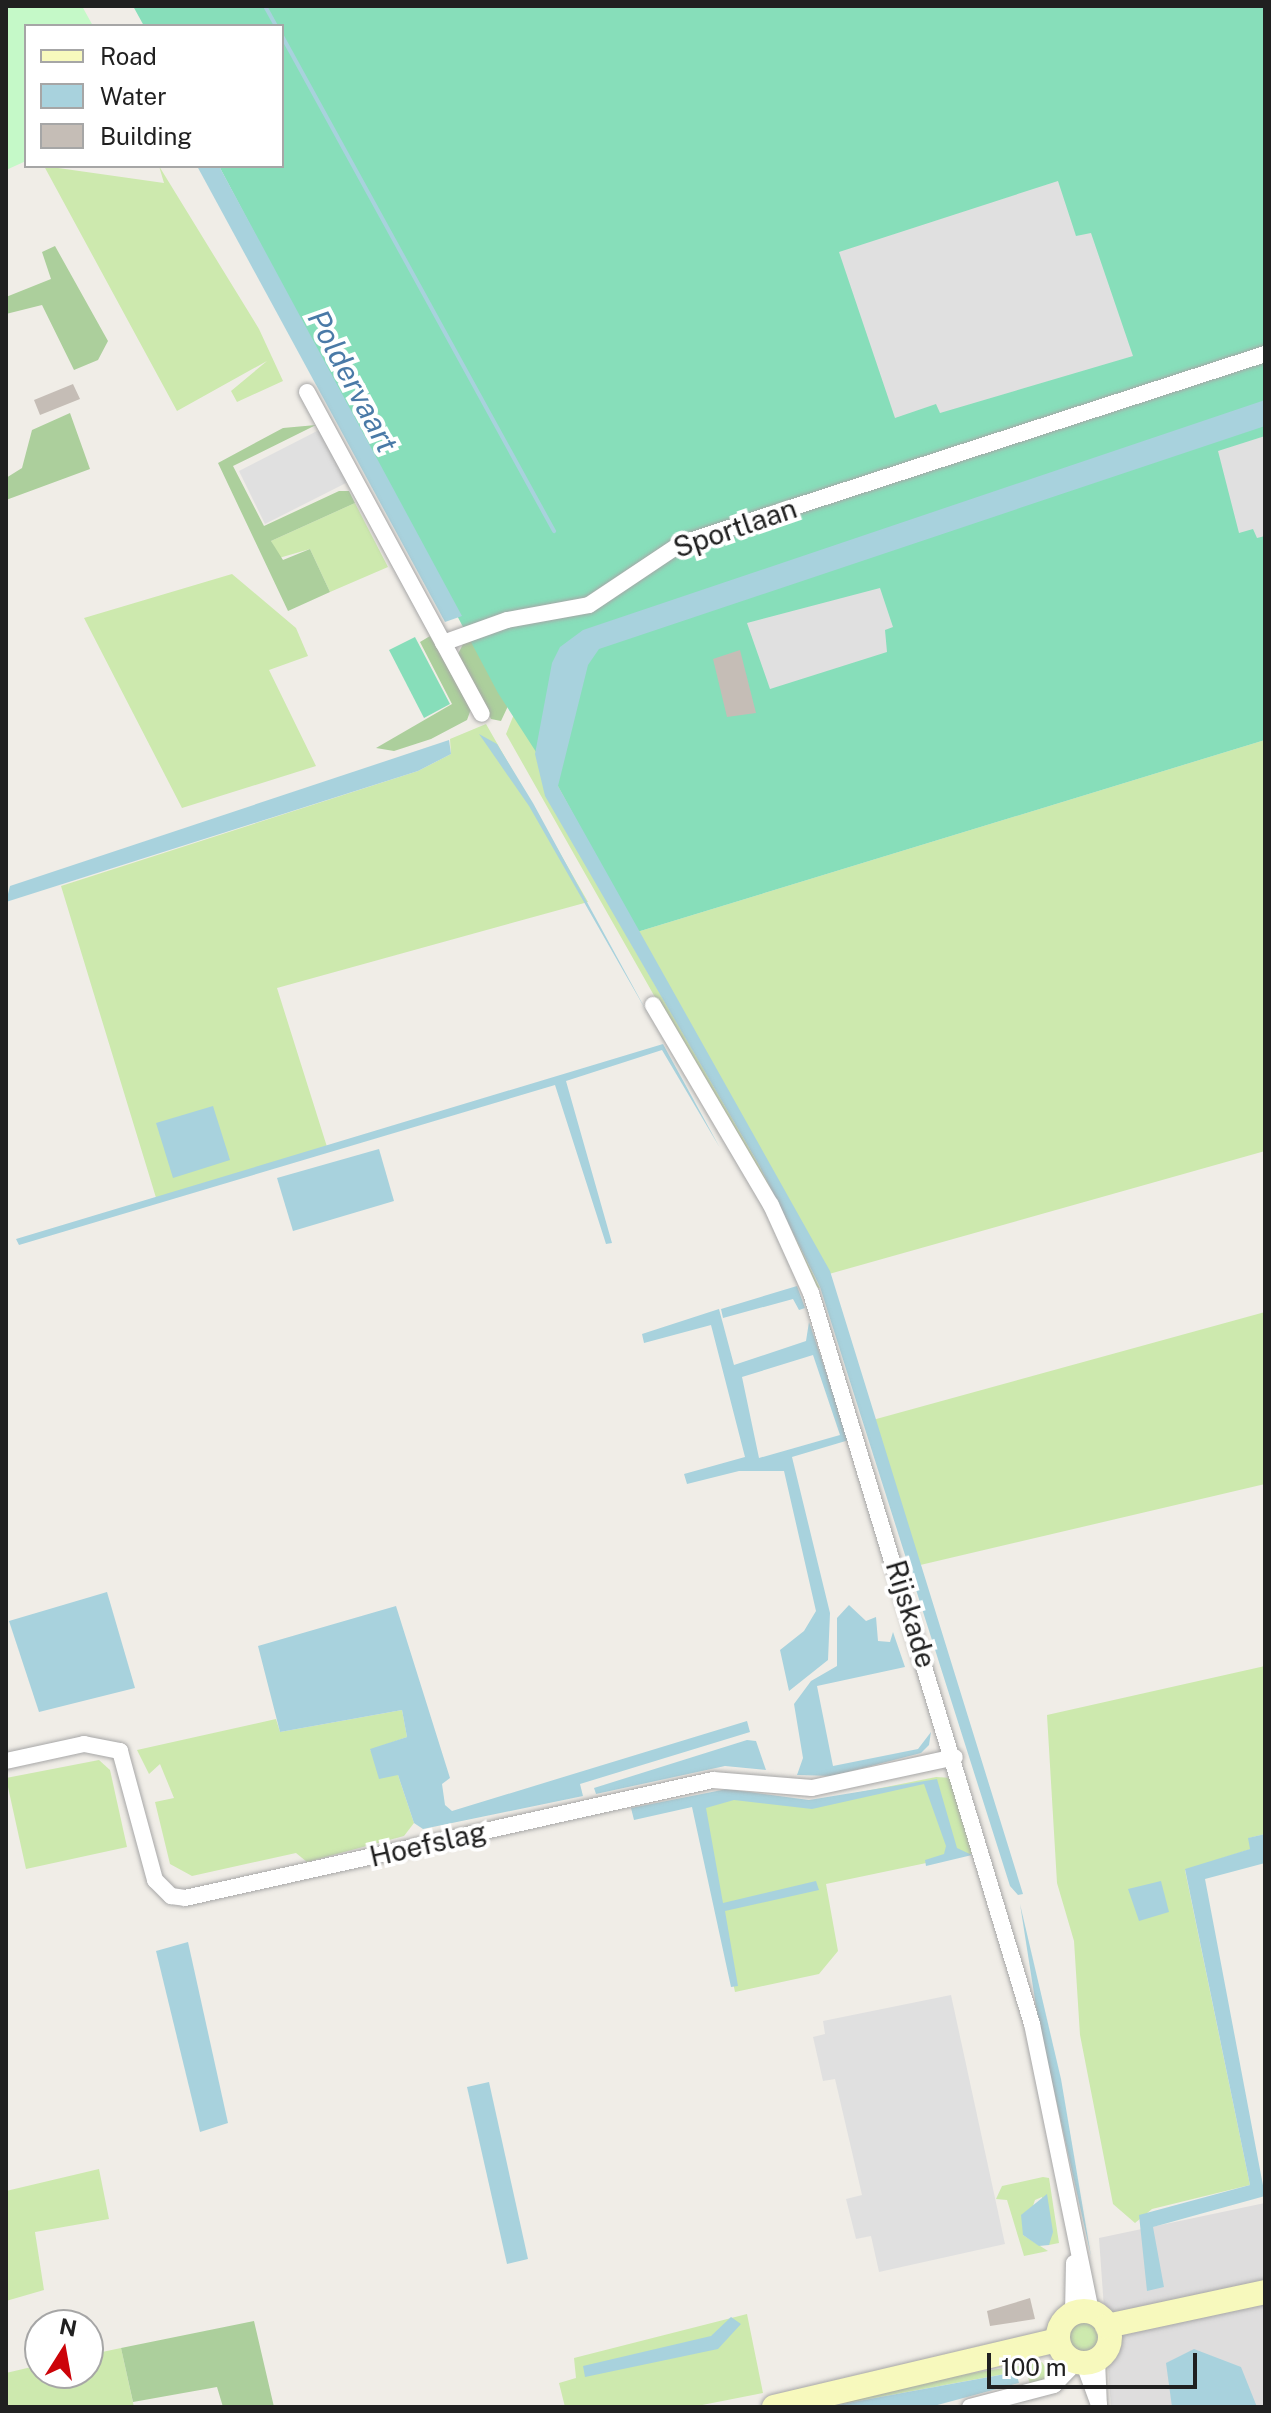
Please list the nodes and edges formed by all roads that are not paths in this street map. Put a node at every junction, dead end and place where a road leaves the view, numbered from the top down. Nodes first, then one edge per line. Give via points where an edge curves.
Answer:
1 (1265, 354) edge
2 (307, 392) dead end
3 (443, 643) junction
4 (482, 714) dead end
5 (653, 1005) dead end
6 (955, 1757) junction
7 (6, 1761) edge
8 (1265, 2292) edge
9 (1084, 2341) junction
10 (1099, 2406) edge
11 (774, 2407) edge
12 (970, 2407) edge

1 - 3 street, Sportlaan via 680,544 589,605 507,620
2 - 3 street
3 - 4 street
5 - 6 street, Rijskade via 794,1248
6 - 7 street, Hoefslag via 826,1787 713,1780 185,1898 171,1896 155,1880 120,1751 84,1744
6 - 9 street, Rijskade via 1032,2024 1075,2258
8 - 9 main road
9 - 10 street, Rijskade
9 - 11 main road
9 - 12 street via 1054,2385

